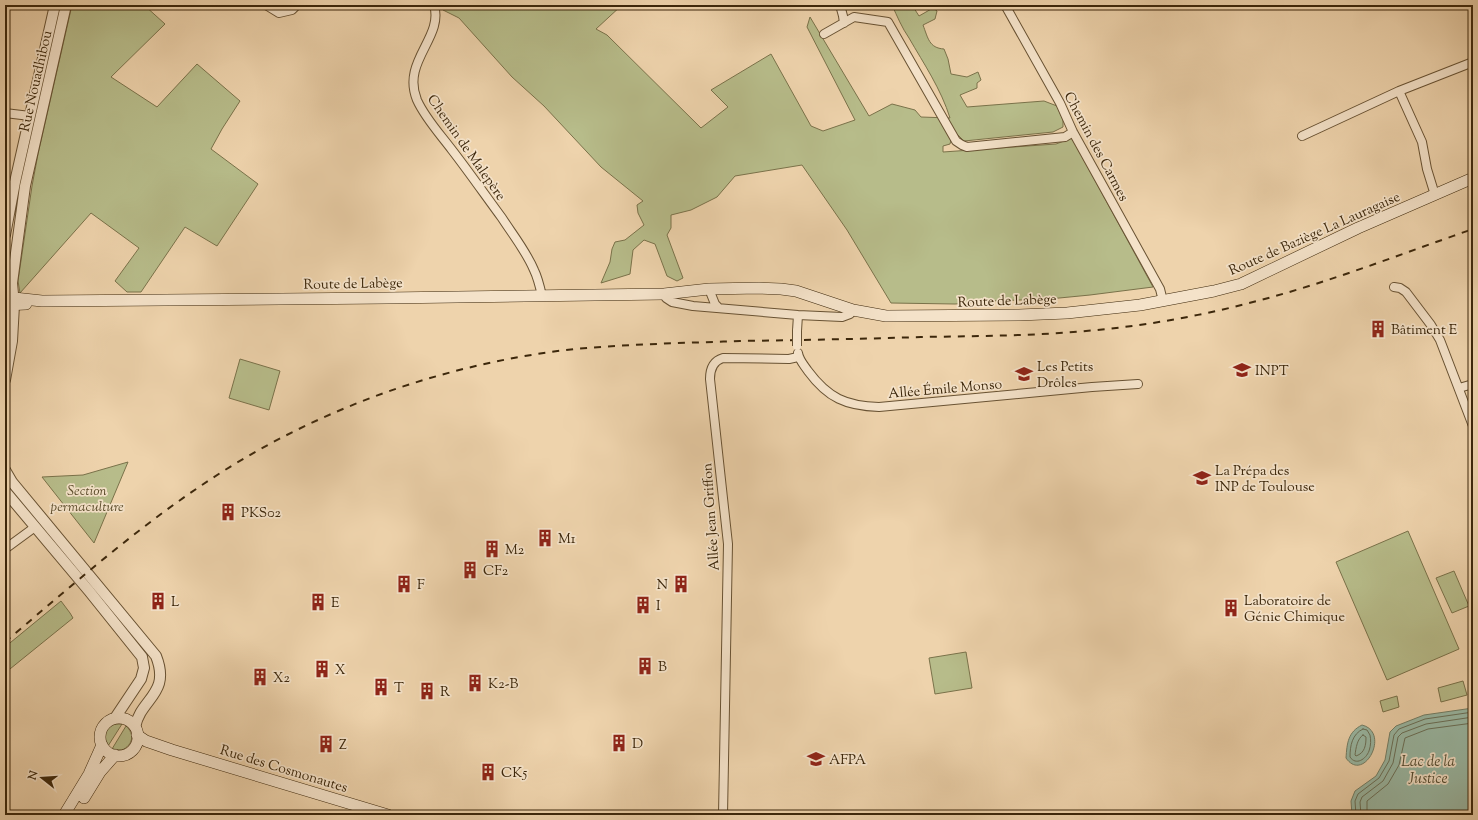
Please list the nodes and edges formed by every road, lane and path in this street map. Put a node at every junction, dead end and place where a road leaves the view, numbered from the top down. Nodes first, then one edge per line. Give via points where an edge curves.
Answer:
1 (55, 5) edge
2 (66, 5) edge
3 (266, 5) edge
4 (297, 5) edge
5 (434, 5) edge
6 (840, 5) edge
7 (1006, 5) edge
8 (844, 23) junction
9 (824, 34) dead end
10 (1473, 62) edge
11 (1399, 91) junction
12 (5, 113) edge
13 (30, 116) junction
14 (1074, 132) junction
15 (1302, 136) dead end
16 (1473, 178) edge
17 (1435, 195) junction
18 (5, 235) edge
19 (1394, 288) dead end
20 (709, 289) junction
21 (664, 294) junction
22 (542, 296) junction
23 (10, 301) edge
24 (1163, 301) junction
25 (718, 307) junction
26 (853, 310) junction
27 (798, 315) junction
28 (798, 357) junction
29 (5, 380) edge
30 (1138, 384) dead end
31 (1473, 384) edge
32 (1459, 388) junction
33 (1473, 426) edge
34 (5, 470) edge
35 (5, 491) edge
36 (35, 527) junction
37 (5, 549) edge
38 (115, 718) junction
39 (136, 731) junction
40 (102, 745) junction
41 (132, 750) junction
42 (172, 750) junction
43 (115, 755) junction
44 (64, 815) edge
45 (73, 815) edge
46 (388, 815) edge
47 (723, 815) edge

1 - 13 street, Rue Nouadhibou
2 - 23 street, Rue Nouadhibou via 25,186
3 - 4 street via 279,13 292,10
5 - 22 street, Chemin de Malepère via 434,26 414,71 414,90 417,99 430,121 521,247 535,271
6 - 8 street
7 - 14 street, Chemin des Carmes
8 - 9 street
8 - 14 street via 854,17 888,22 956,141 962,145 967,147 1065,137
10 - 11 street
11 - 15 street
11 - 17 street via 1422,142
12 - 13 street
13 - 18 street, Rue Nouadhibou
14 - 24 street, Chemin des Carmes via 1160,289
16 - 17 main road, Route de Baziège La Lauragaise
17 - 24 main road, Route de Baziège La Lauragaise via 1241,284
19 - 32 street via 1406,292 1436,332
20 - 21 main road, Route de Labège
20 - 25 street
20 - 26 main road, Route de Labège via 759,288 796,291
21 - 22 main road, Route de Labège
21 - 25 street, Route de Labège via 666,298 678,304
22 - 23 main road, Route de Labège via 33,303
23 - 29 street, Rue Nouadhibou via 12,342
24 - 26 main road, Route de Labège via 1067,313 1019,315 886,316
25 - 27 street, Route de Labège
26 - 27 street, Route de Labège via 850,314 842,316
27 - 28 street, bridge
28 - 30 street, Allée Émile Monso via 830,395 865,407
28 - 47 street, Allée Jean Griffon via 723,358 716,361 710,371 728,544
31 - 32 street
32 - 33 street
34 - 39 street via 12,482 156,656 160,664 161,677 157,689 140,715
35 - 36 street
36 - 37 street
36 - 38 street via 138,651 143,662 141,679
38 - 39 main road via 127,720
38 - 40 main road via 102,729
39 - 41 main road
39 - 42 main road, Rue des Cosmonautes via 146,741
40 - 43 main road via 107,752
40 - 44 main road via 89,774
41 - 42 main road, Rue des Cosmonautes via 145,747
41 - 43 main road
42 - 46 main road, Rue des Cosmonautes
43 - 45 main road via 100,772

